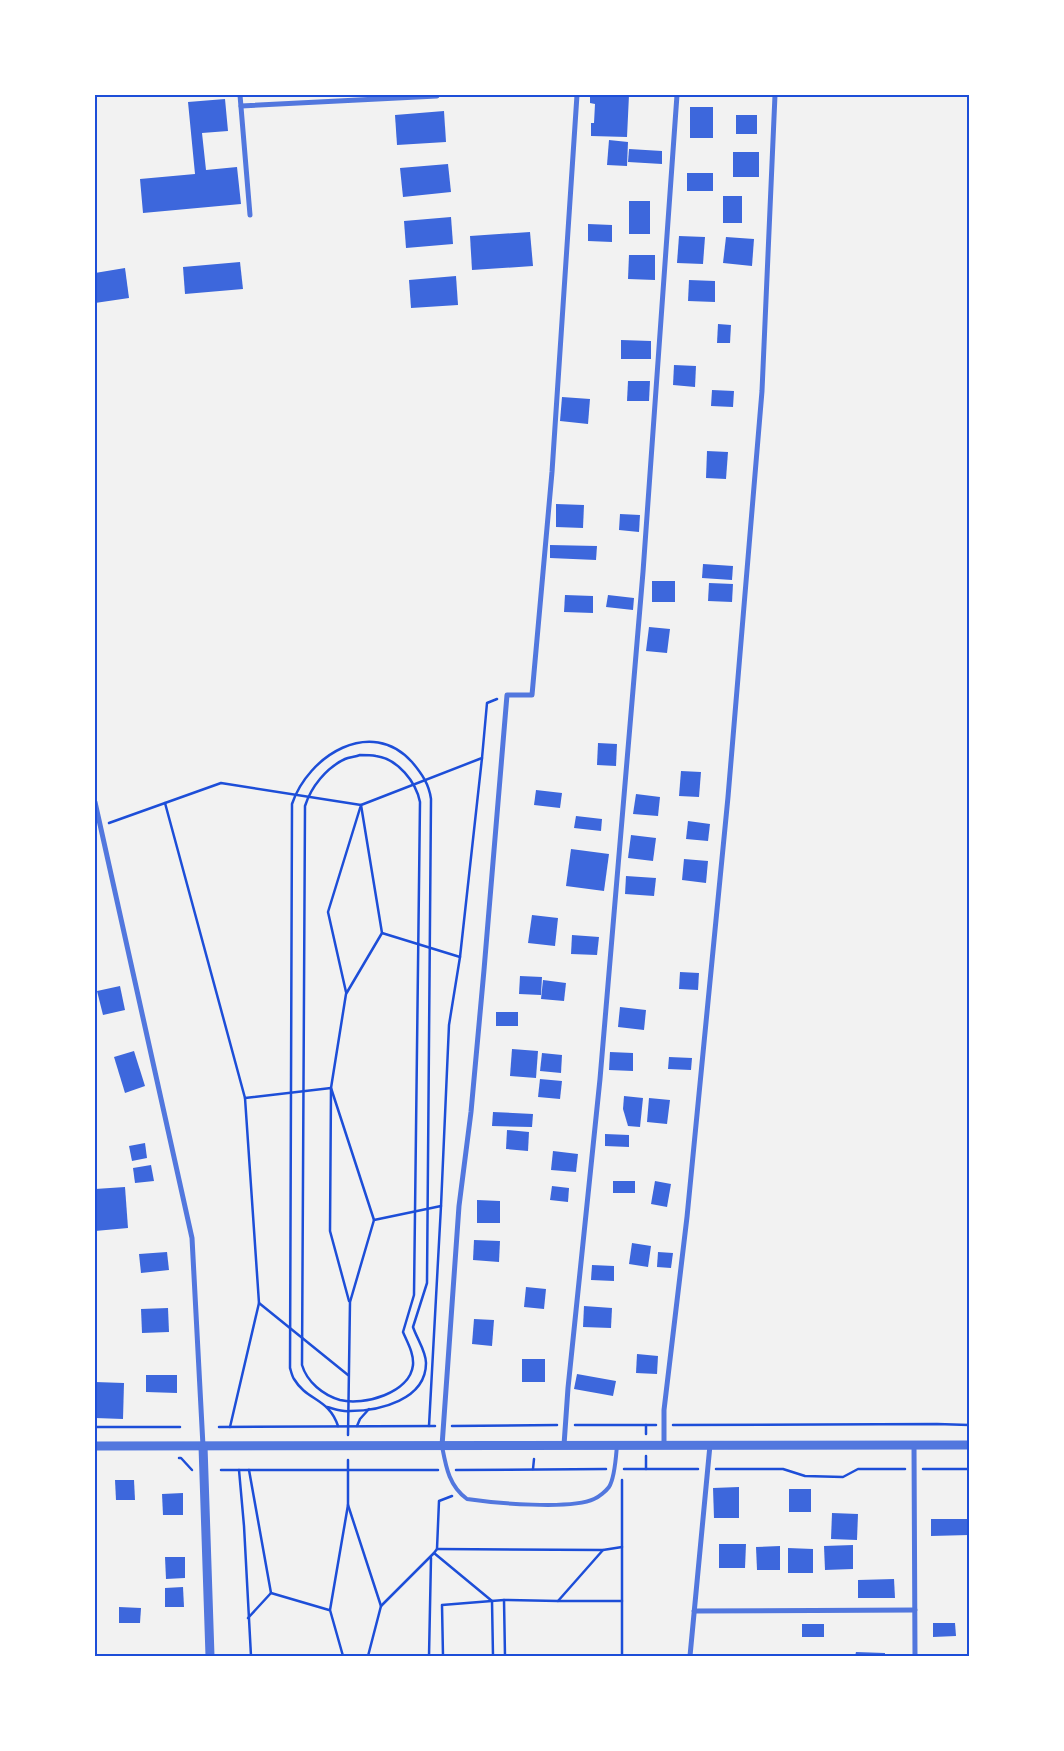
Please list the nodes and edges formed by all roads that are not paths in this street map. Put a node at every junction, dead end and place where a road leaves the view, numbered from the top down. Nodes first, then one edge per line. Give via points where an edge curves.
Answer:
1 (240, 95) edge
2 (577, 95) edge
3 (678, 95) edge
4 (775, 95) edge
5 (437, 96) edge
6 (241, 106) junction
7 (250, 215) dead end
8 (95, 802) edge
9 (564, 1445) junction
10 (617, 1445) junction
11 (664, 1445) junction
12 (710, 1445) junction
13 (914, 1445) junction
14 (95, 1446) edge
15 (204, 1446) junction
16 (442, 1446) junction
17 (969, 1446) edge
18 (694, 1610) junction
19 (915, 1610) junction
20 (210, 1656) edge
21 (690, 1656) edge
22 (915, 1656) edge

1 - 6 street
2 - 16 street via 553,462 532,695 507,695 484,970 459,1206
3 - 9 street via 642,592 600,1079
4 - 11 street via 759,430 728,797 687,1217 664,1410
5 - 6 street
6 - 7 street
8 - 15 street via 192,1238
9 - 10 street
9 - 16 street
10 - 11 street
10 - 16 lane via 610,1486 595,1499 547,1505 467,1499 453,1484
11 - 12 street
12 - 13 street
12 - 18 street
13 - 17 street
13 - 19 street
14 - 15 street
15 - 16 street
15 - 20 street
18 - 19 street
18 - 21 street
19 - 22 street

